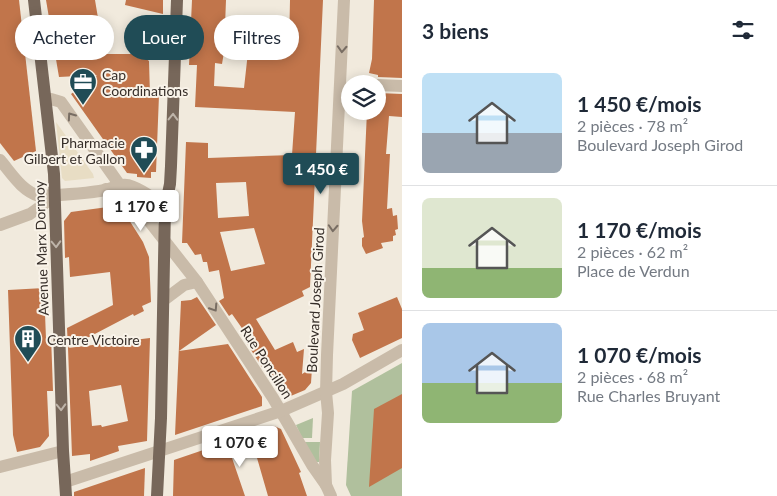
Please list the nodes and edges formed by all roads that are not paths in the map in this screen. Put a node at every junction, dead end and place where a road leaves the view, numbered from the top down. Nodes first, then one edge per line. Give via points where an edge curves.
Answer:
1 (34, 0) edge
2 (177, 0) edge
3 (344, 0) edge
4 (345, 75) edge
5 (386, 85) edge
6 (402, 86) edge
7 (46, 100) junction
8 (343, 120) edge
9 (0, 160) edge
10 (119, 184) junction
11 (106, 189) junction
12 (55, 196) junction
13 (165, 208) junction
14 (0, 225) edge
15 (164, 241) junction
16 (197, 282) junction
17 (164, 300) junction
18 (402, 350) edge
19 (326, 392) junction
20 (281, 412) junction
21 (63, 451) junction
22 (160, 451) junction
23 (0, 466) edge
24 (65, 482) junction
25 (328, 490) edge
26 (66, 496) edge
27 (157, 496) edge

1 - 7 main road, Avenue Marx Dormoy
13 -> 2 main road via 172,166
3 -> 4 street, Boulevard Joseph Girod
5 - 6 street
10 -> 7 street via 60,102
7 - 12 main road, Avenue Marx Dormoy
8 -> 19 street, Boulevard Joseph Girod
9 - 12 street via 29,193
10 - 11 street
10 - 13 street via 138,190
11 - 12 street
11 - 15 street, Rue Poncillon via 142,212
12 - 14 street via 30,214
12 -> 21 main road, Avenue Marx Dormoy
13 - 15 main road
15 - 16 street, Rue Poncillon
15 - 17 main road
16 - 17 street via 184,285
16 -> 20 street, Rue Poncillon
17 - 22 main road
18 - 19 street
19 - 20 street
19 - 25 street, Rue Poncillon
20 - 22 street
20 - 25 street, Rue Poncillon
21 - 23 street
21 - 24 main road, Avenue Marx Dormoy
22 - 24 street
22 - 27 main road
24 - 26 main road, Avenue Marx Dormoy

